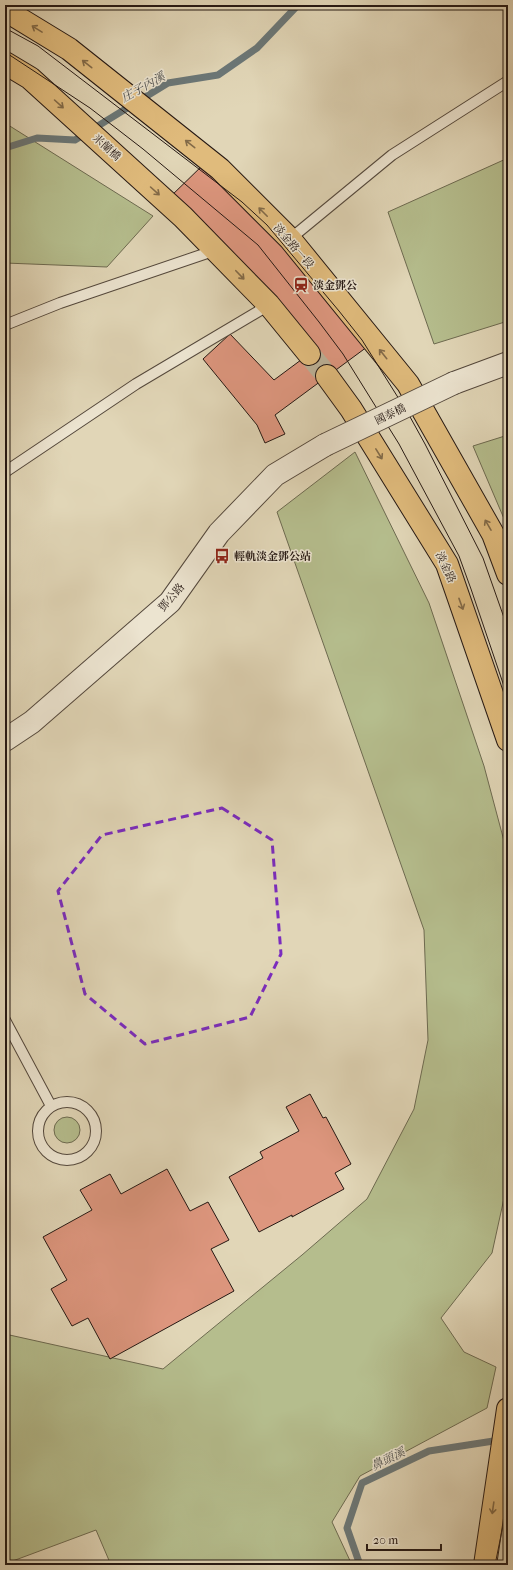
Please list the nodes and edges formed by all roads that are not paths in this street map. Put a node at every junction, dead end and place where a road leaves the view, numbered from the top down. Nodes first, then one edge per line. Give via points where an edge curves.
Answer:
1 (5, 10) edge
2 (5, 64) edge
3 (508, 82) edge
4 (290, 239) junction
5 (216, 250) junction
6 (269, 305) junction
7 (5, 326) edge
8 (310, 354) tunnel mouth
9 (508, 363) edge
10 (327, 376) tunnel mouth
11 (325, 445) joint
12 (5, 472) edge
13 (508, 574) edge
14 (5, 740) edge
15 (508, 740) edge
16 (5, 1020) edge
17 (51, 1106) junction
18 (507, 1416) edge
19 (485, 1565) edge

4 -> 1 main road, 淡金路一段 via 220,169 69,49
2 -> 5 main road, 米蘭橋 via 30,78
3 - 4 lane via 392,155
13 -> 4 main road, 淡金路一段 via 493,534 408,384
5 -> 6 main road
5 - 7 lane via 60,303
6 - 8 main road
6 - 12 lane via 136,384
9 - 11 street, 國泰橋, bridge via 454,383
10 -> 15 main road, 淡金路 via 352,409 447,564
11 - 14 street, 鄧公路 via 275,475 220,533 170,602 32,722
16 - 17 lane
17 - 17 lane via 39,1121 38,1136 43,1148 49,1154 64,1160 80,1157 94,1144 97,1128 93,1116 76,1102 59,1102
18 -> 19 main road

